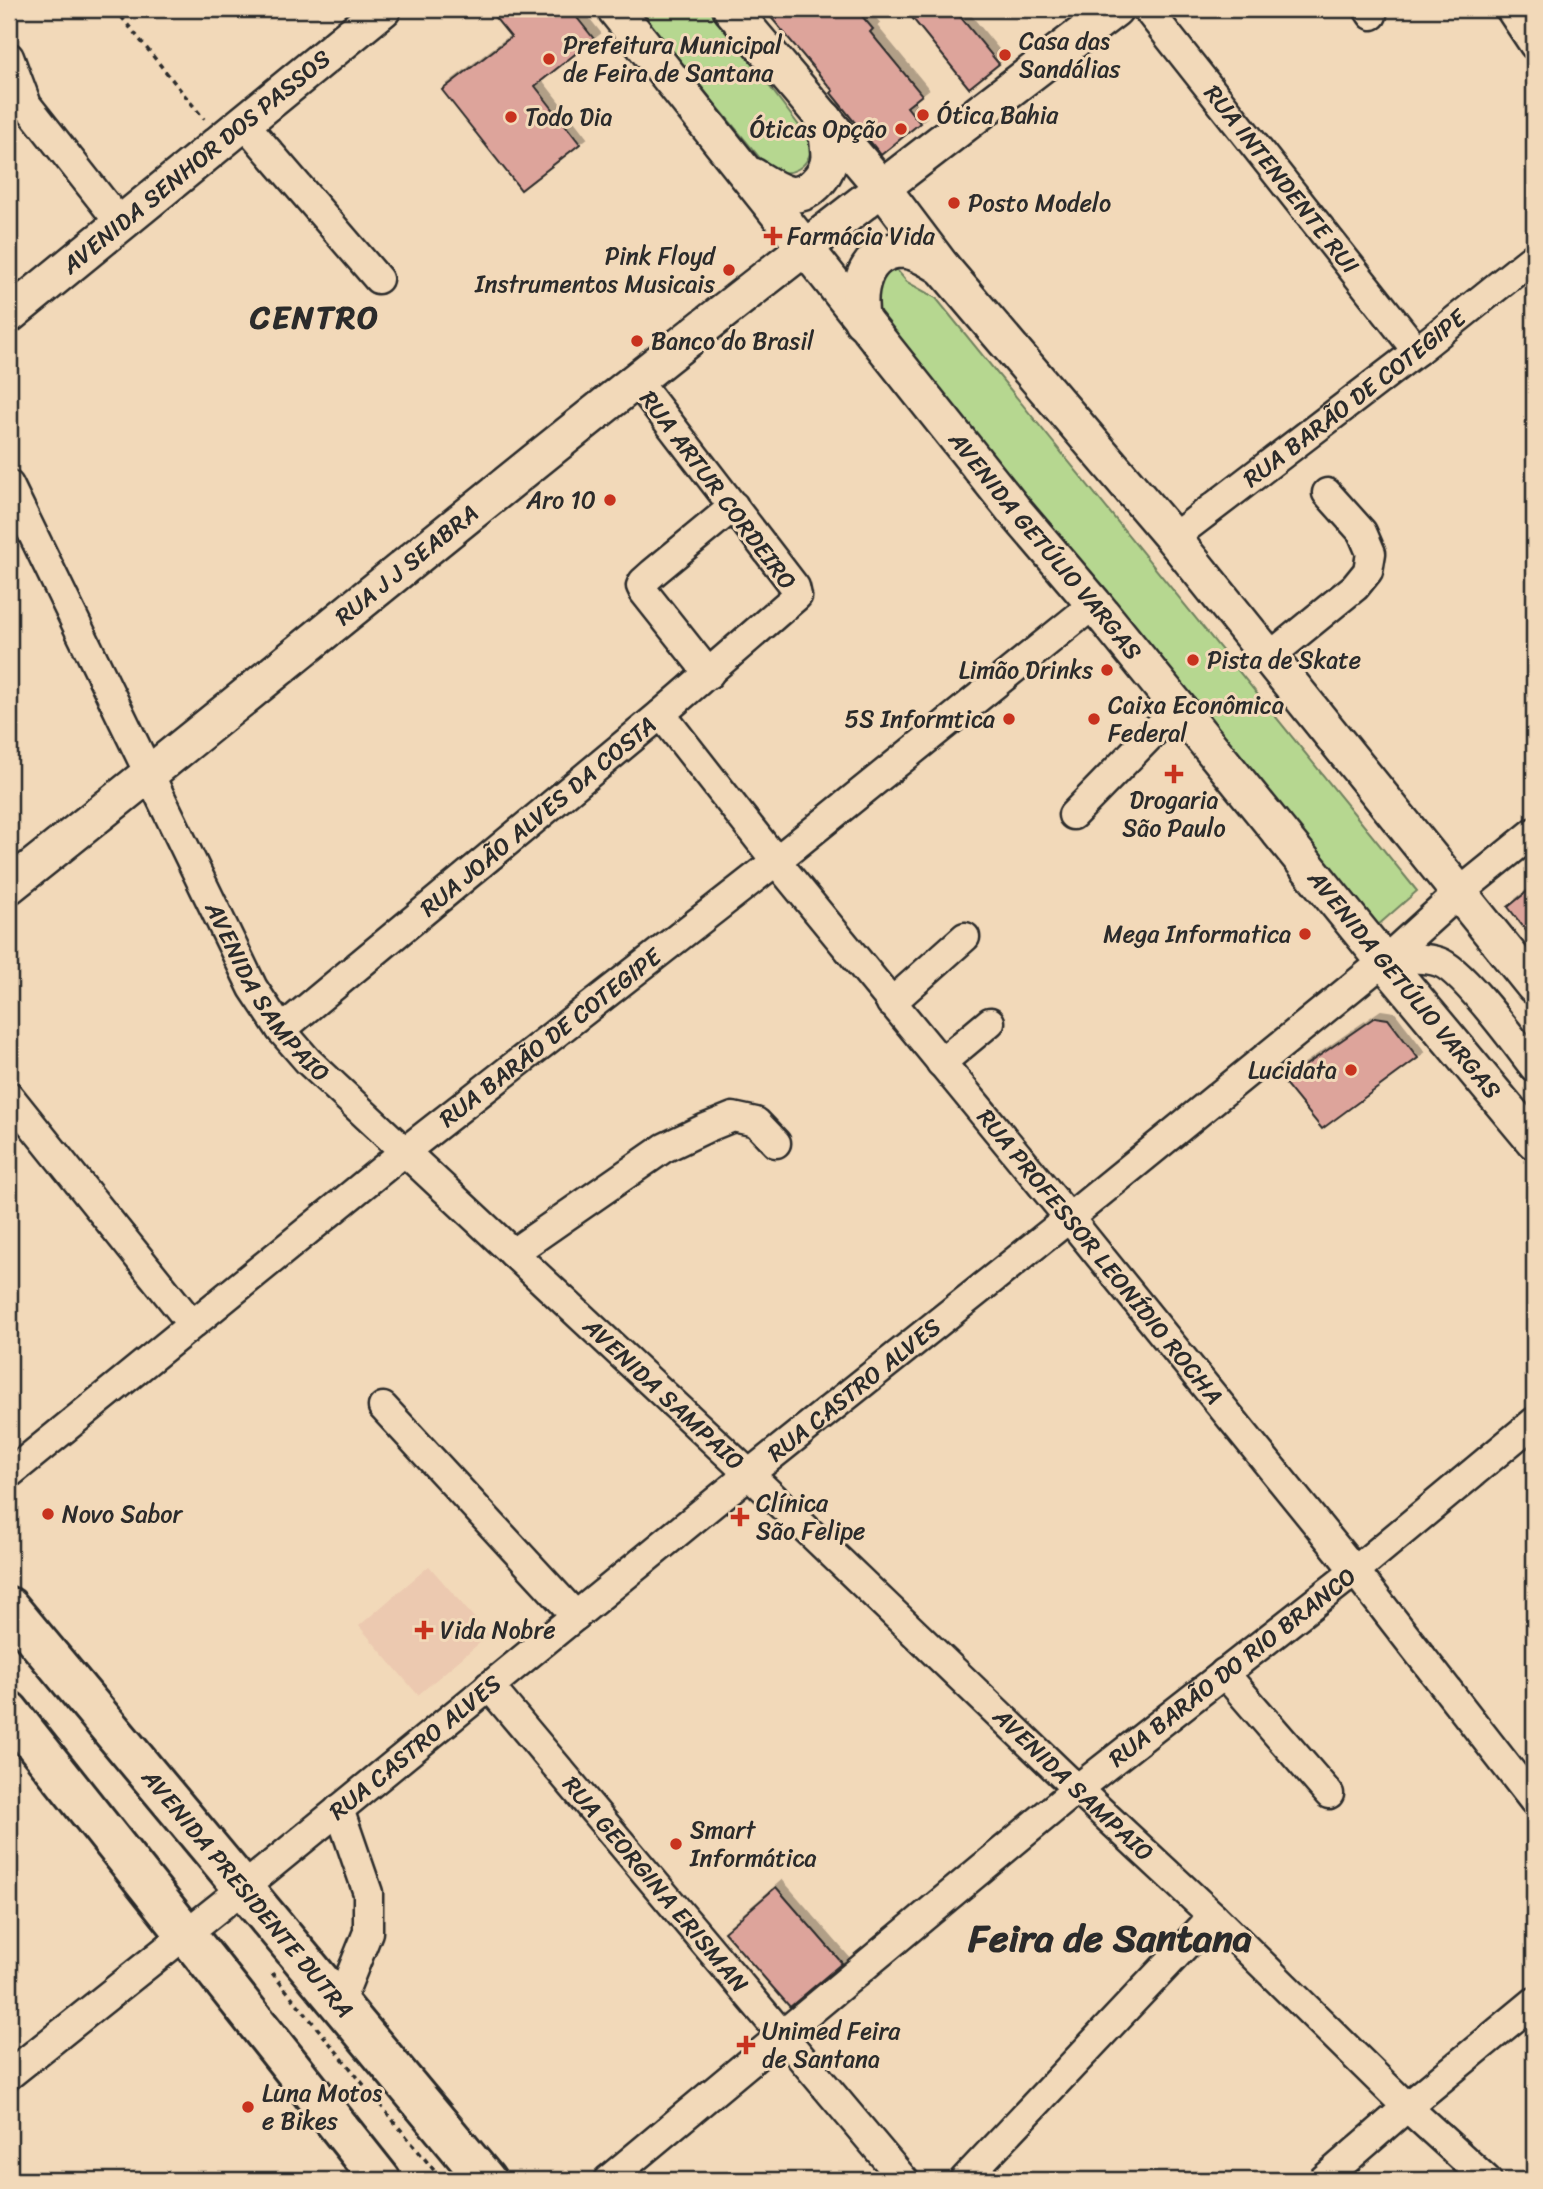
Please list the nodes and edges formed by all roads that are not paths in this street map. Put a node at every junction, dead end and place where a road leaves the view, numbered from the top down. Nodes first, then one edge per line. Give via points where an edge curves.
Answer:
1 (383, 9) edge
2 (615, 9) edge
3 (731, 9) edge
4 (1115, 9) edge
5 (1147, 9) edge
6 (1510, 9) edge
7 (1534, 46) edge
8 (9, 57) edge
9 (825, 118) junction
10 (233, 132) junction
11 (747, 172) junction
12 (881, 186) junction
13 (120, 223) junction
14 (805, 247) junction
15 (1534, 257) edge
16 (942, 267) junction
17 (378, 279) dead end
18 (9, 315) edge
19 (862, 321) junction
20 (1417, 351) junction
21 (636, 380) junction
22 (9, 485) edge
23 (1327, 493) dead end
24 (734, 506) junction
25 (1173, 538) junction
26 (795, 600) joint
27 (1094, 604) junction
28 (1269, 657) junction
29 (709, 674) junction
30 (1178, 707) junction
31 (661, 714) junction
32 (150, 774) junction
33 (1073, 815) dead end
34 (1534, 832) edge
35 (776, 861) junction
36 (9, 887) edge
37 (1460, 892) junction
38 (965, 937) dead end
39 (1384, 961) junction
40 (1534, 986) edge
41 (891, 1003) junction
42 (990, 1022) dead end
43 (281, 1030) junction
44 (941, 1063) junction
45 (1534, 1067) edge
46 (9, 1096) edge
47 (1534, 1141) edge
48 (776, 1143) dead end
49 (404, 1152) junction
50 (1069, 1217) junction
51 (513, 1253) junction
52 (191, 1323) junction
53 (383, 1407) dead end
54 (1534, 1422) edge
55 (9, 1474) edge
56 (749, 1474) junction
57 (1354, 1571) junction
58 (9, 1607) edge
59 (576, 1616) junction
60 (1224, 1673) junction
61 (489, 1686) junction
62 (9, 1712) edge
63 (1077, 1789) junction
64 (1329, 1794) dead end
65 (1534, 1801) edge
66 (339, 1809) junction
67 (242, 1889) junction
68 (1213, 1916) junction
69 (185, 1934) junction
70 (1534, 2002) edge
71 (339, 2004) junction
72 (782, 2036) junction
73 (9, 2076) edge
74 (1407, 2107) junction
75 (381, 2180) edge
76 (486, 2180) edge
77 (608, 2180) edge
78 (904, 2180) edge
79 (964, 2180) edge
80 (1323, 2180) edge
81 (1487, 2180) edge

1 - 10 main road, AVENIDA SENHOR DOS PASSOS
2 - 11 main road, AVENIDA GETÚLIO VARGAS
3 - 9 main road
4 - 12 main road, RUA J J SEABRA
5 - 20 street, RUA INTENDENTE RUI
6 - 7 street
8 - 13 street via 27,105
9 - 11 main road via 829,159 811,188 789,194
9 - 12 main road
10 - 13 main road, AVENIDA SENHOR DOS PASSOS
10 - 17 street
11 - 14 main road, AVENIDA GETÚLIO VARGAS
12 - 14 main road, RUA J J SEABRA
12 - 16 main road
13 - 18 main road, AVENIDA SENHOR DOS PASSOS
14 - 19 main road, AVENIDA GETÚLIO VARGAS
14 - 21 main road, RUA J J SEABRA
15 - 20 street, RUA BARÃO DE COTEGIPE
16 - 19 main road via 903,250 876,260 862,281 858,302
16 - 25 main road
19 - 27 main road, AVENIDA GETÚLIO VARGAS
20 - 25 street, RUA BARÃO DE COTEGIPE
21 - 24 street, RUA ARTUR CORDEIRO
21 - 32 main road, RUA J J SEABRA
22 - 32 street, AVENIDA SAMPAIO
23 - 28 street via 1362,532 1371,553 1368,571 1355,587
24 - 26 street, RUA ARTUR CORDEIRO via 795,587
24 - 29 street via 641,586
25 - 28 main road
26 - 29 street, RUA JOÃO ALVES DA COSTA
27 - 30 main road, AVENIDA GETÚLIO VARGAS
27 - 35 street, RUA BARÃO DE COTEGIPE
28 - 37 main road
29 - 31 street, RUA JOÃO ALVES DA COSTA
30 - 33 street
30 - 39 main road, AVENIDA GETÚLIO VARGAS
31 - 35 street, RUA PROFESSOR LEONÍDIO ROCHA
31 - 43 street, RUA JOÃO ALVES DA COSTA
32 - 36 main road, RUA J J SEABRA
32 - 43 street, AVENIDA SAMPAIO via 223,930
34 - 37 street, RUA CASTRO ALVES
35 - 41 street, RUA PROFESSOR LEONÍDIO ROCHA
35 - 49 street, RUA BARÃO DE COTEGIPE
37 - 39 street, RUA CASTRO ALVES
37 - 40 main road
38 - 41 street
39 - 45 street via 1440,962 1460,976
39 - 47 main road, AVENIDA GETÚLIO VARGAS
39 - 50 street, RUA CASTRO ALVES
41 - 44 street, RUA PROFESSOR LEONÍDIO ROCHA
42 - 44 street
43 - 49 street, AVENIDA SAMPAIO
44 - 50 street, RUA PROFESSOR LEONÍDIO ROCHA
46 - 52 street
48 - 51 street via 756,1122 733,1117 706,1128 664,1148
49 - 51 street, AVENIDA SAMPAIO
49 - 52 street, RUA BARÃO DE COTEGIPE
50 - 56 street, RUA CASTRO ALVES
50 - 57 street, RUA PROFESSOR LEONÍDIO ROCHA
51 - 56 street, AVENIDA SAMPAIO
52 - 55 street, RUA BARÃO DE COTEGIPE
53 - 59 street
54 - 57 street, RUA BARÃO DO RIO BRANCO
56 - 59 street, RUA CASTRO ALVES
56 - 63 street, AVENIDA SAMPAIO
57 - 60 street, RUA BARÃO DO RIO BRANCO
57 - 65 street, RUA PROFESSOR LEONÍDIO ROCHA
58 - 67 highway, AVENIDA PRESIDENTE DUTRA
59 - 61 street, RUA CASTRO ALVES
60 - 63 street, RUA BARÃO DO RIO BRANCO
60 - 64 street
61 - 66 street, RUA CASTRO ALVES
61 - 72 street, RUA GEORGINA ERISMAN
62 - 69 highway
63 - 68 street, AVENIDA SAMPAIO
63 - 72 street, RUA BARÃO DO RIO BRANCO
66 - 67 street, RUA CASTRO ALVES
66 - 71 street via 368,1893 368,1932
67 - 69 street, RUA CASTRO ALVES
67 - 71 highway, AVENIDA PRESIDENTE DUTRA
68 - 74 street, AVENIDA SAMPAIO
68 - 79 street
69 - 73 street, RUA CASTRO ALVES
69 - 75 highway
70 - 74 street
71 - 76 highway, AVENIDA PRESIDENTE DUTRA
72 - 77 street, RUA BARÃO DO RIO BRANCO
72 - 78 street, RUA GEORGINA ERISMAN
74 - 80 street
74 - 81 street, AVENIDA SAMPAIO

